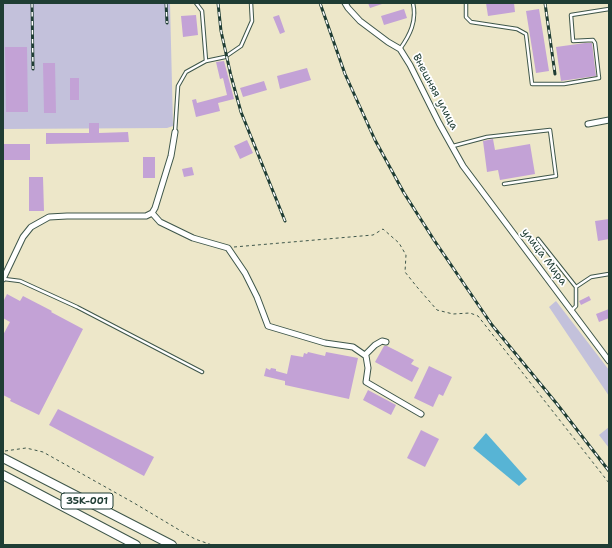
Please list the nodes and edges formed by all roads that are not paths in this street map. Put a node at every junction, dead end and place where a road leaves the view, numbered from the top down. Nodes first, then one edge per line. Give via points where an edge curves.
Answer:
1 (196, 3) edge
2 (251, 3) edge
3 (346, 3) edge
4 (414, 3) edge
5 (466, 3) edge
6 (609, 9) edge
7 (400, 49) junction
8 (206, 61) junction
9 (609, 120) edge
10 (588, 124) dead end
11 (175, 132) joint
12 (452, 146) junction
13 (463, 166) joint
14 (504, 184) dead end
15 (152, 213) junction
16 (538, 239) dead end
17 (609, 274) edge
18 (3, 279) edge
19 (576, 287) junction
20 (571, 310) junction
21 (386, 342) dead end
22 (365, 355) junction
23 (608, 357) edge
24 (202, 372) dead end
25 (421, 414) dead end
26 (3, 458) edge
27 (3, 475) edge
28 (136, 545) edge
29 (172, 545) edge

1 - 8 lane via 202,11
2 - 8 lane via 252,21 241,46 225,57
3 - 7 street, Внешняя улица via 360,21
4 - 7 lane via 412,27
5 - 6 lane via 466,17 471,22 518,29 526,34 532,84 564,84 599,78 595,43 592,40 573,42 571,15
7 - 12 street, Внешняя улица
8 - 11 lane via 186,72 178,86
9 - 10 street
11 - 15 street
12 - 13 street, Внешняя улица
12 - 14 lane via 487,137 550,130 556,176
13 - 20 street, улица Мира
15 - 18 street via 146,216 50,217 31,227 23,237
15 - 22 street via 160,222 193,238 228,248 245,273 268,326 325,343 353,347
16 - 19 lane
17 - 19 lane via 591,277
18 - 24 lane via 20,281 77,307
19 - 20 lane via 576,306
20 - 23 street, улица Мира
21 - 22 street via 382,340
22 - 25 street via 368,368 366,382
26 - 29 main road, 35К-001
27 - 28 main road, 35К-001

